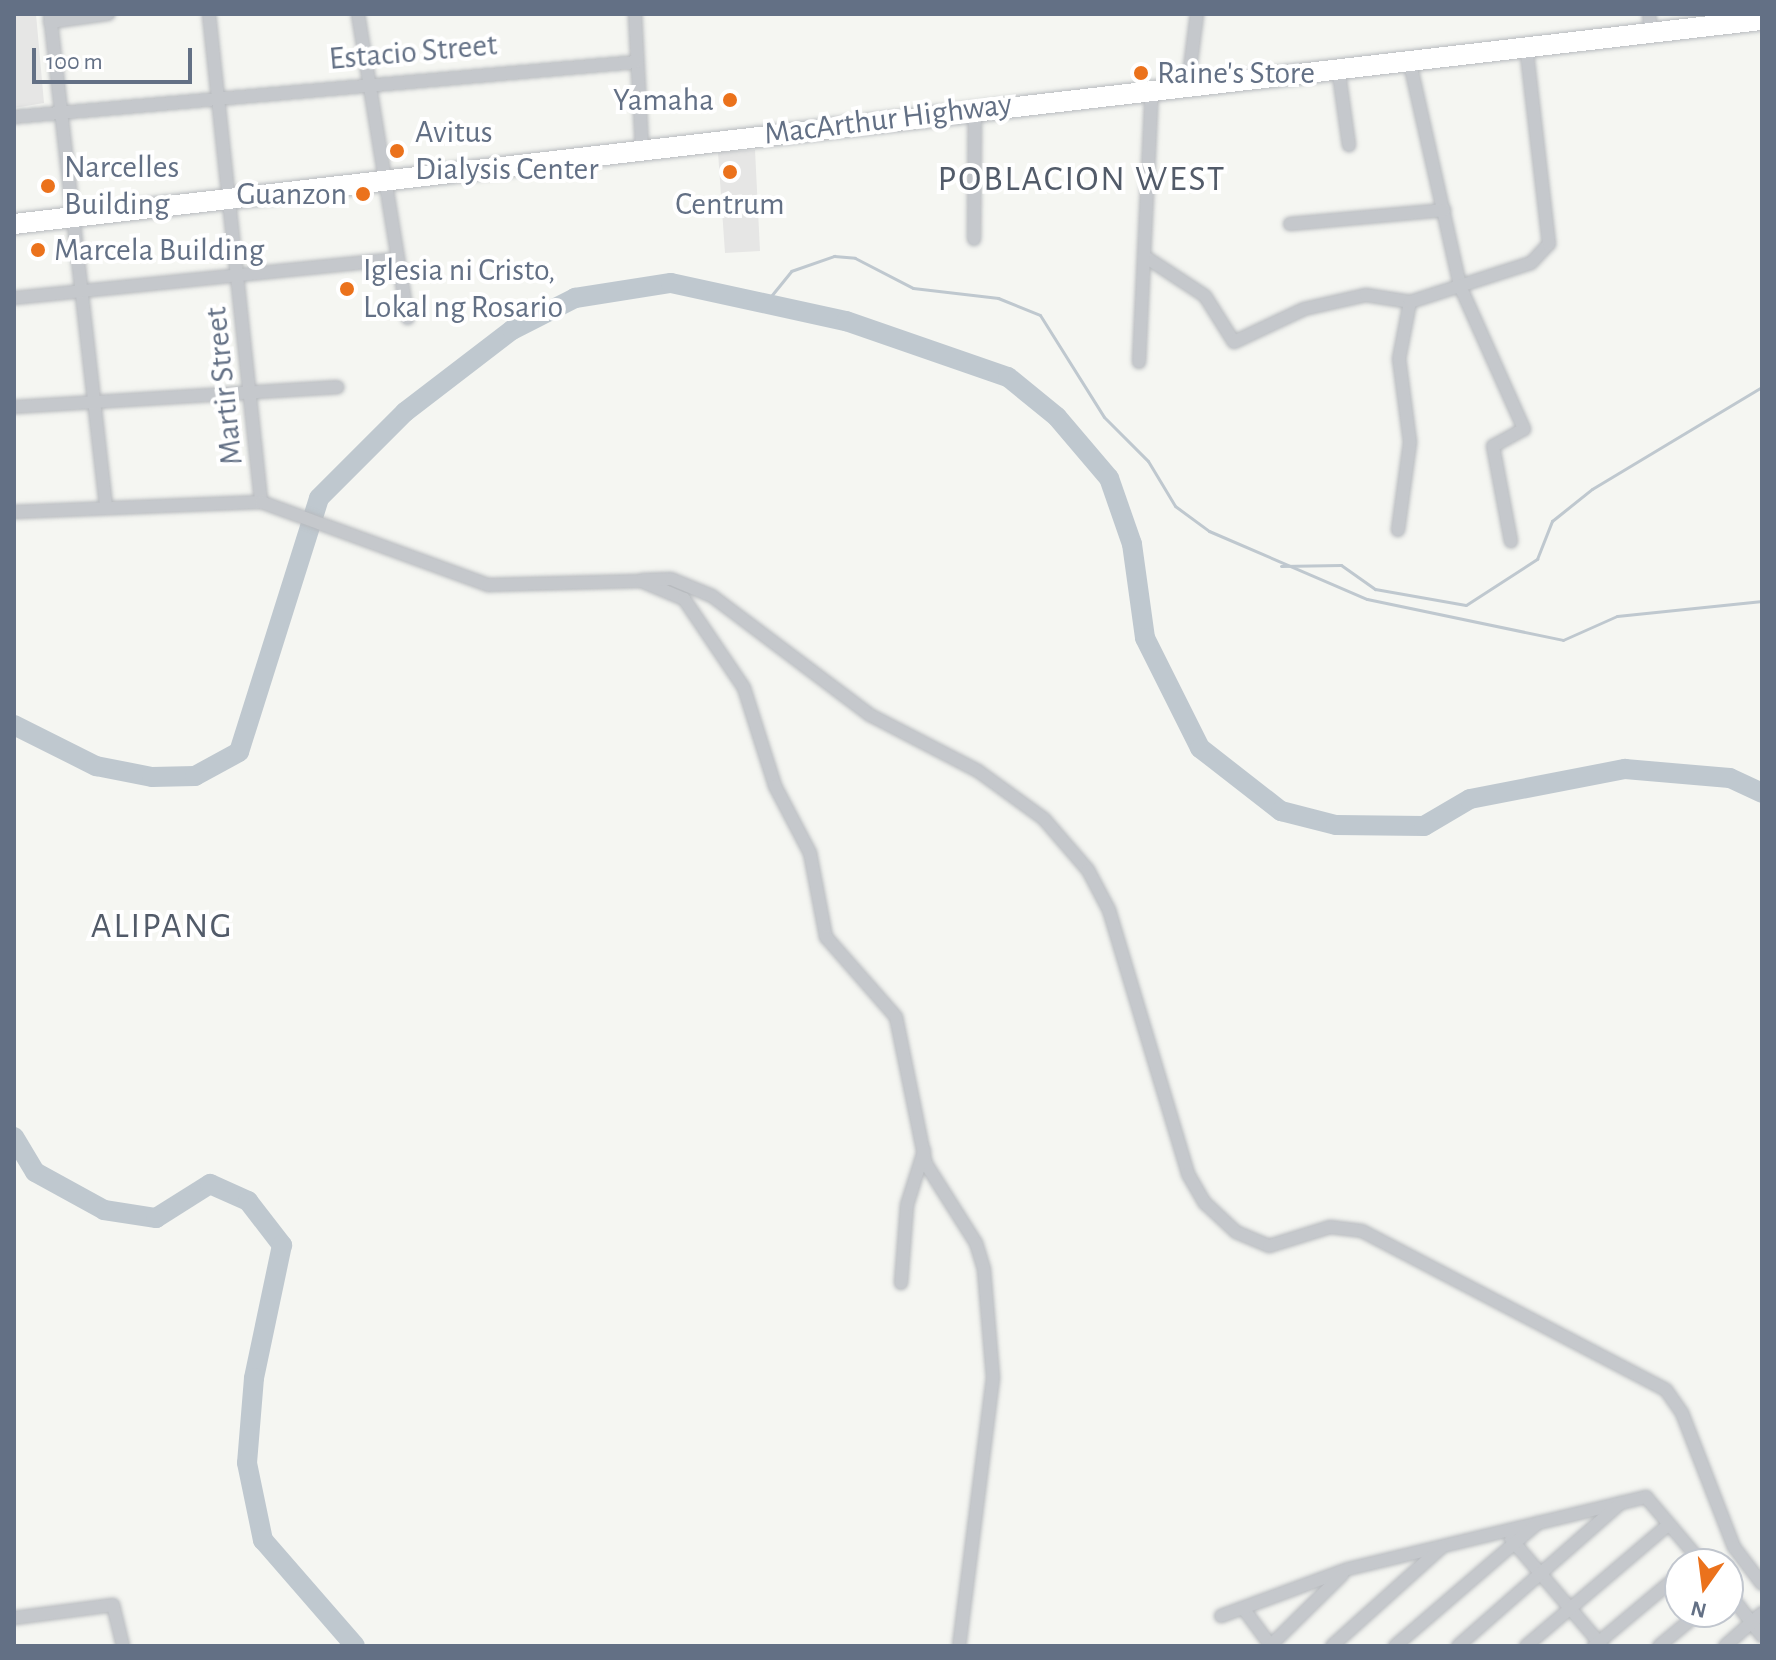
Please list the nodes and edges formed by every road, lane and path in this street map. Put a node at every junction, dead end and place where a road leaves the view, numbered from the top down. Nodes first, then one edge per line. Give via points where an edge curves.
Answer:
1 (108, 14) edge
2 (358, 14) edge
3 (635, 14) edge
4 (1197, 14) edge
5 (50, 18) edge
6 (212, 20) edge
7 (1762, 20) edge
8 (1650, 22) edge
9 (1526, 45) junction
10 (1409, 59) junction
11 (636, 62) junction
12 (1338, 67) junction
13 (369, 81) junction
14 (1188, 84) junction
15 (1152, 88) junction
16 (220, 97) junction
17 (975, 109) junction
18 (62, 113) junction
19 (14, 117) edge
20 (1349, 145) dead end
21 (642, 149) junction
22 (386, 179) junction
23 (230, 199) junction
24 (1444, 210) junction
25 (72, 217) junction
26 (14, 224) edge
27 (1290, 224) dead end
28 (974, 239) dead end
29 (1147, 258) junction
30 (396, 259) junction
31 (239, 274) junction
32 (1460, 286) junction
33 (83, 291) junction
34 (14, 298) edge
35 (1410, 302) junction
36 (408, 318) dead end
37 (1139, 362) dead end
38 (337, 387) dead end
39 (252, 393) junction
40 (93, 401) junction
41 (14, 407) edge
42 (261, 502) junction
43 (106, 507) junction
44 (14, 512) edge
45 (1398, 530) dead end
46 (1511, 541) dead end
47 (641, 581) junction
48 (924, 1151) junction
49 (901, 1283) dead end
50 (1623, 1501) junction
51 (1542, 1519) junction
52 (1668, 1525) junction
53 (1501, 1529) junction
54 (1514, 1543) junction
55 (1446, 1544) junction
56 (1687, 1548) edge
57 (1348, 1569) junction
58 (1540, 1574) junction
59 (1762, 1584) edge
60 (1664, 1588) edge
61 (1570, 1606) junction
62 (1243, 1608) junction
63 (1744, 1612) edge
64 (1762, 1613) edge
65 (1221, 1616) dead end
66 (14, 1618) edge
67 (1751, 1621) junction
68 (1681, 1628) edge
69 (1762, 1636) edge
70 (1598, 1644) edge
71 (123, 1646) edge
72 (959, 1646) edge
73 (1271, 1646) edge
74 (1332, 1646) edge
75 (1395, 1646) edge
76 (1458, 1646) edge
77 (1526, 1646) edge
78 (1659, 1646) edge
79 (1725, 1646) edge

1 - 5 street
2 - 13 street
3 - 11 street
4 - 14 street
5 - 18 street
6 - 16 street, Martir Street
7 - 8 highway, MacArthur Highway
8 - 9 highway, MacArthur Highway
9 - 10 highway, MacArthur Highway
9 - 32 street via 1549,244 1531,263
10 - 12 highway, MacArthur Highway
10 - 24 street
11 - 13 street, Estacio Street
11 - 21 street
12 - 14 highway, MacArthur Highway
12 - 20 street
13 - 16 street, Estacio Street
13 - 22 street
14 - 15 highway, MacArthur Highway
15 - 17 highway, MacArthur Highway
15 - 29 street
16 - 18 street, Estacio Street
16 - 23 street, Martir Street
17 - 21 highway, MacArthur Highway
17 - 28 street
18 - 19 street, Estacio Street
18 - 25 street
21 - 22 highway, MacArthur Highway
22 - 23 highway, MacArthur Highway
22 - 30 street
23 - 25 highway, MacArthur Highway
23 - 31 street, Martir Street
24 - 27 street
24 - 32 street
25 - 26 highway, MacArthur Highway
25 - 33 street
29 - 35 street via 1205,296 1234,342 1304,309 1366,295
29 - 37 street
30 - 31 street
30 - 36 street
31 - 33 street
31 - 39 street, Martir Street
32 - 35 street
32 - 46 street via 1525,432 1493,446
33 - 34 street
33 - 40 street
35 - 45 street via 1399,359 1410,442
38 - 39 street
39 - 40 street
39 - 42 street, Martir Street
40 - 41 street
40 - 43 street
42 - 43 street
42 - 47 street via 357,531 488,585
43 - 44 street
47 - 48 street via 684,599 734,665 775,786 810,853 826,937 886,1003 904,1036
47 - 59 street via 671,579 712,596 870,715 978,771 1044,819 1088,870 1109,910 1188,1174 1205,1203 1236,1232 1269,1246 1330,1227 1362,1231 1666,1390 1734,1547
48 - 49 street via 907,1205
48 - 72 street via 976,1243 993,1329
50 - 51 street
50 - 52 street via 1646,1497
50 - 58 street
51 - 53 street
51 - 54 street
52 - 56 street
52 - 61 street
53 - 54 street
53 - 55 street
54 - 58 street
54 - 75 street
55 - 57 street
55 - 74 street
57 - 62 street
57 - 73 street
58 - 61 street
58 - 76 street
60 - 70 street
61 - 70 street
61 - 77 street
62 - 65 street
62 - 73 street
63 - 67 street
64 - 67 street
66 - 71 street via 113,1605
67 - 69 street
67 - 79 street
68 - 78 street

